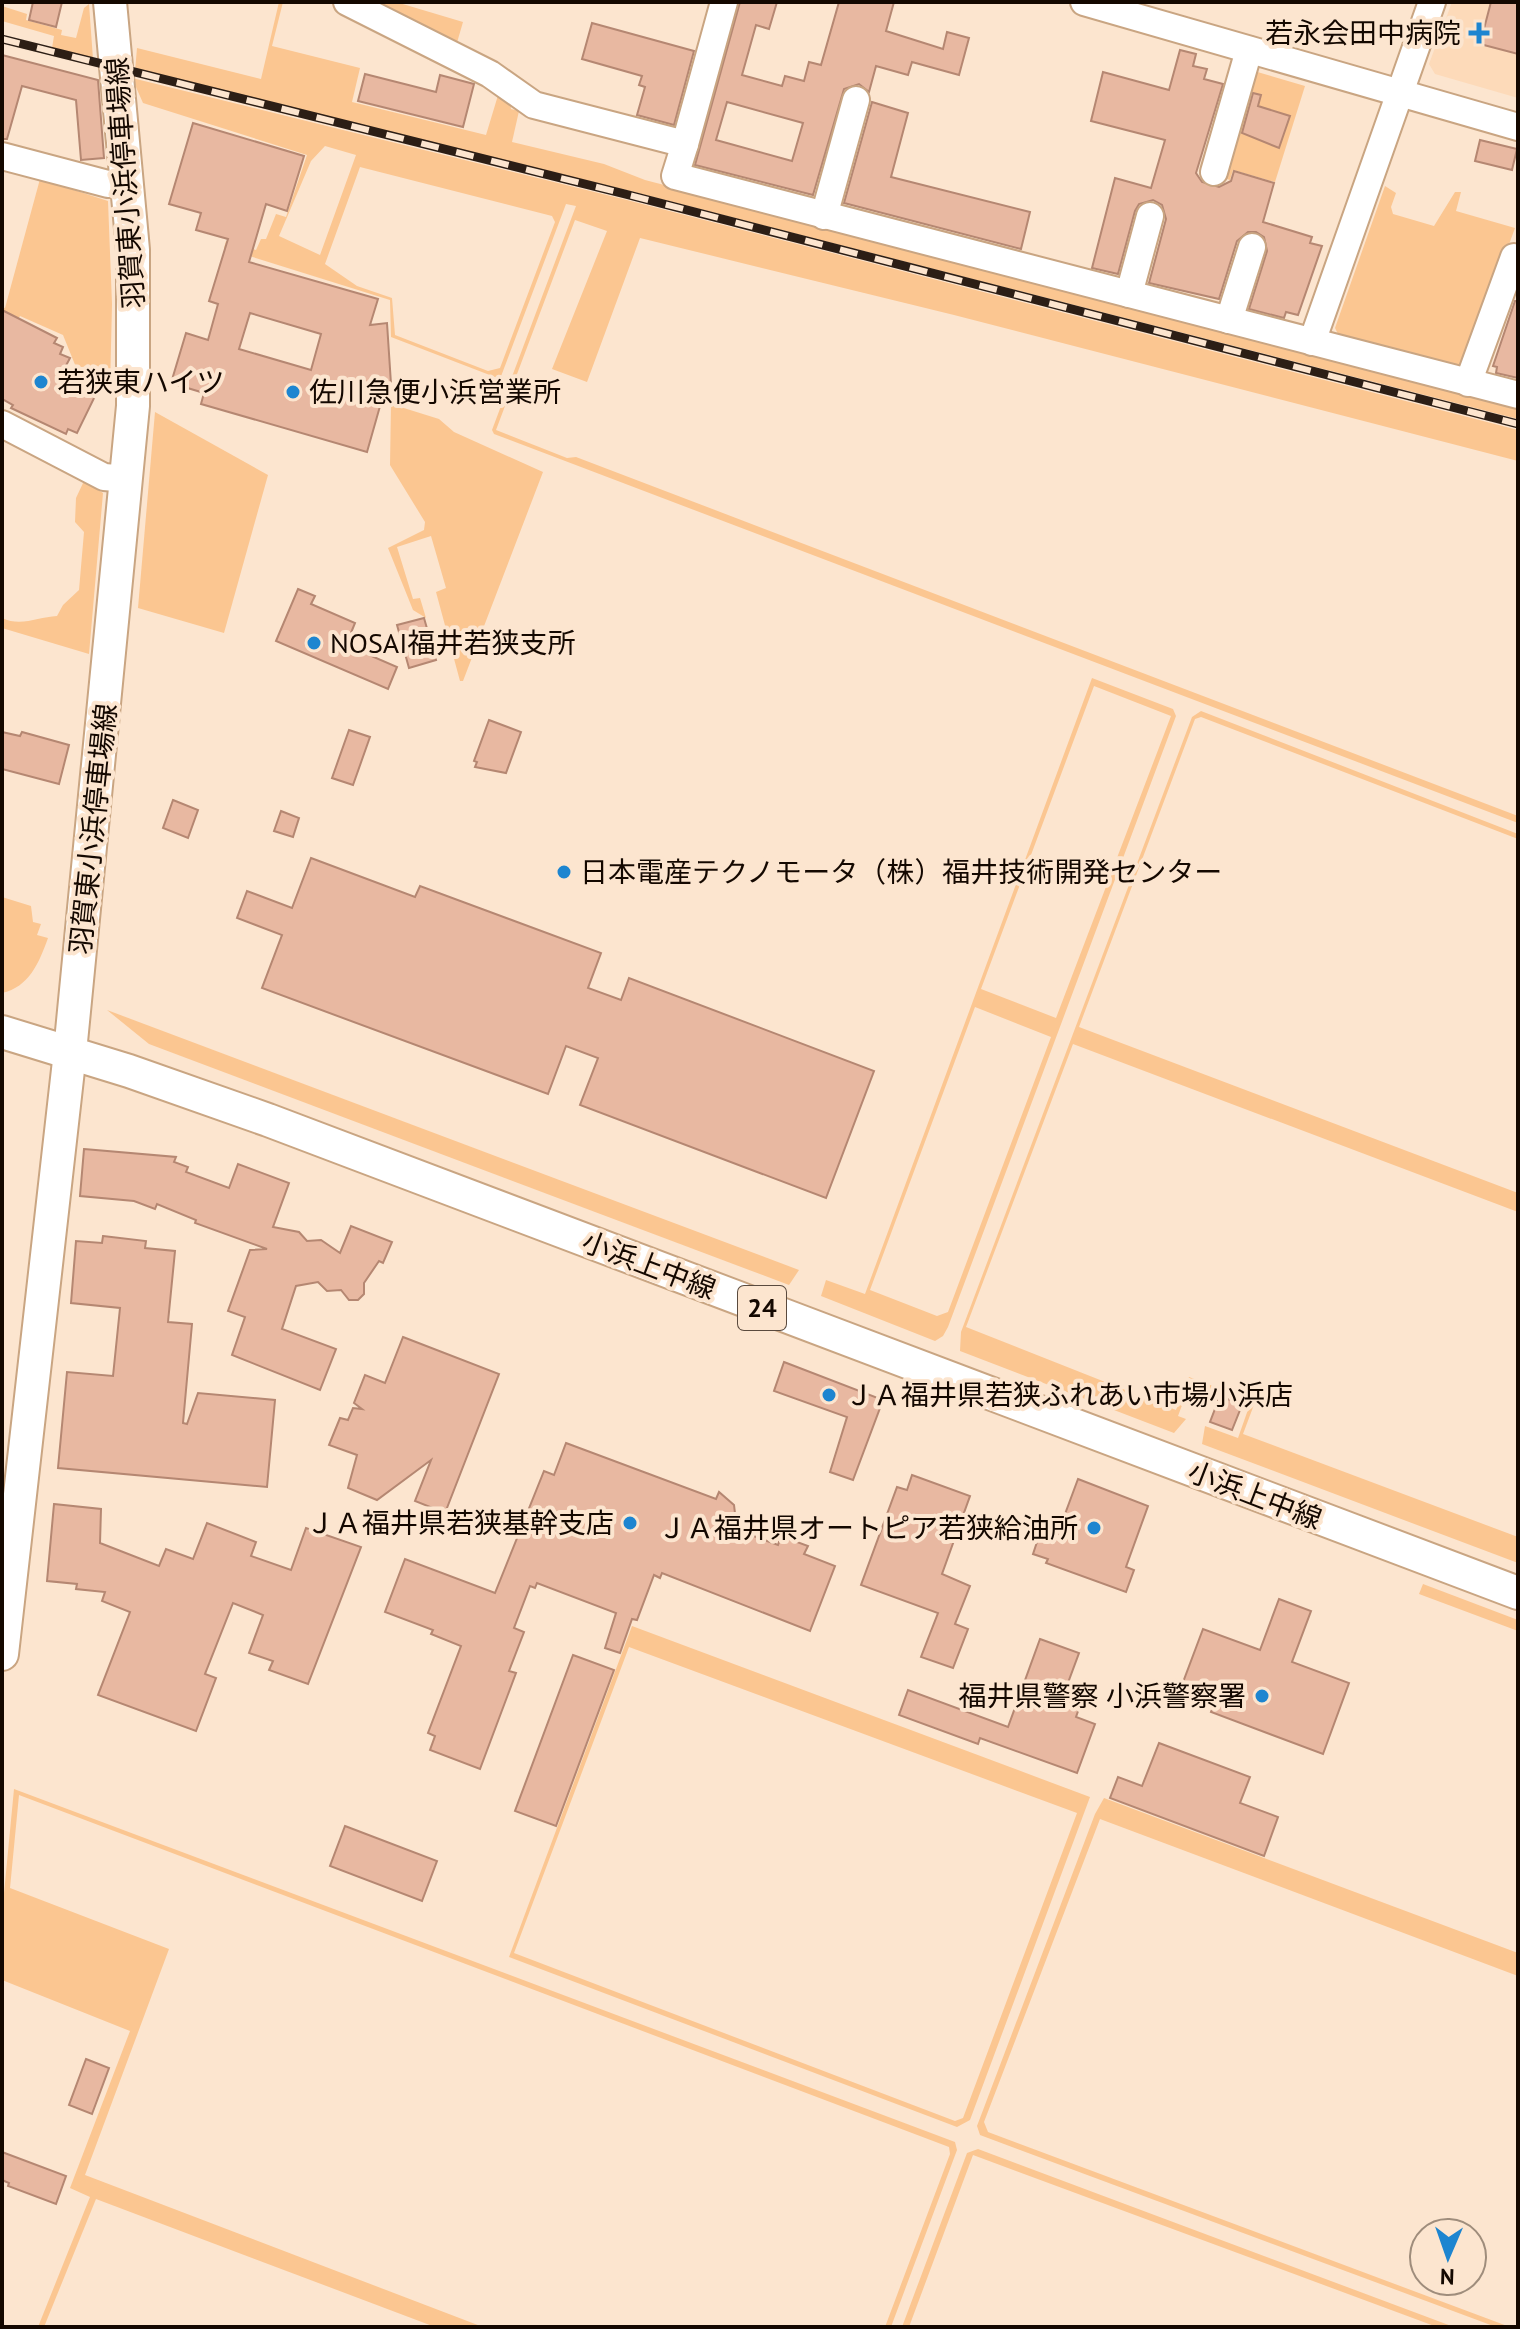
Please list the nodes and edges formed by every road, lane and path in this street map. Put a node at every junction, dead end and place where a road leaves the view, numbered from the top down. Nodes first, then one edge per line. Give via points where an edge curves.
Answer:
1 (110, 2) edge
2 (347, 2) edge
3 (724, 2) edge
4 (1084, 2) edge
5 (1432, 2) edge
6 (1249, 50) junction
7 (1400, 93) junction
8 (856, 100) dead end
9 (1518, 127) edge
10 (685, 144) junction
11 (2, 156) edge
12 (1214, 172) dead end
13 (128, 183) junction
14 (824, 216) junction
15 (1150, 216) dead end
16 (1252, 247) dead end
17 (1517, 254) edge
18 (1129, 294) junction
19 (1229, 320) junction
20 (1312, 342) junction
21 (1468, 383) junction
22 (1518, 395) edge
23 (2, 424) edge
24 (128, 479) junction
25 (2, 1032) edge
26 (70, 1052) junction
27 (1518, 1593) edge
28 (2, 1654) edge

1 - 13 main road, 羽賀東小浜停車場線
2 - 10 street via 490,74 534,105
3 - 10 street
4 - 6 street
5 - 7 street
6 - 7 street
6 - 12 street
7 - 9 street
7 - 20 street
8 - 14 street
10 - 14 street via 675,176
11 - 13 street via 108,184
13 - 24 main road, 羽賀東小浜停車場線 via 135,315
14 - 18 street
15 - 18 street
16 - 19 street
17 - 21 street
18 - 19 street
19 - 20 street
20 - 21 street
21 - 22 street
23 - 24 street via 104,477
24 - 26 main road, 羽賀東小浜停車場線
25 - 26 main road, 小浜上中線 / 24
26 - 27 main road, 小浜上中線 / 24 via 283,1126
26 - 28 main road, 羽賀東小浜停車場線

